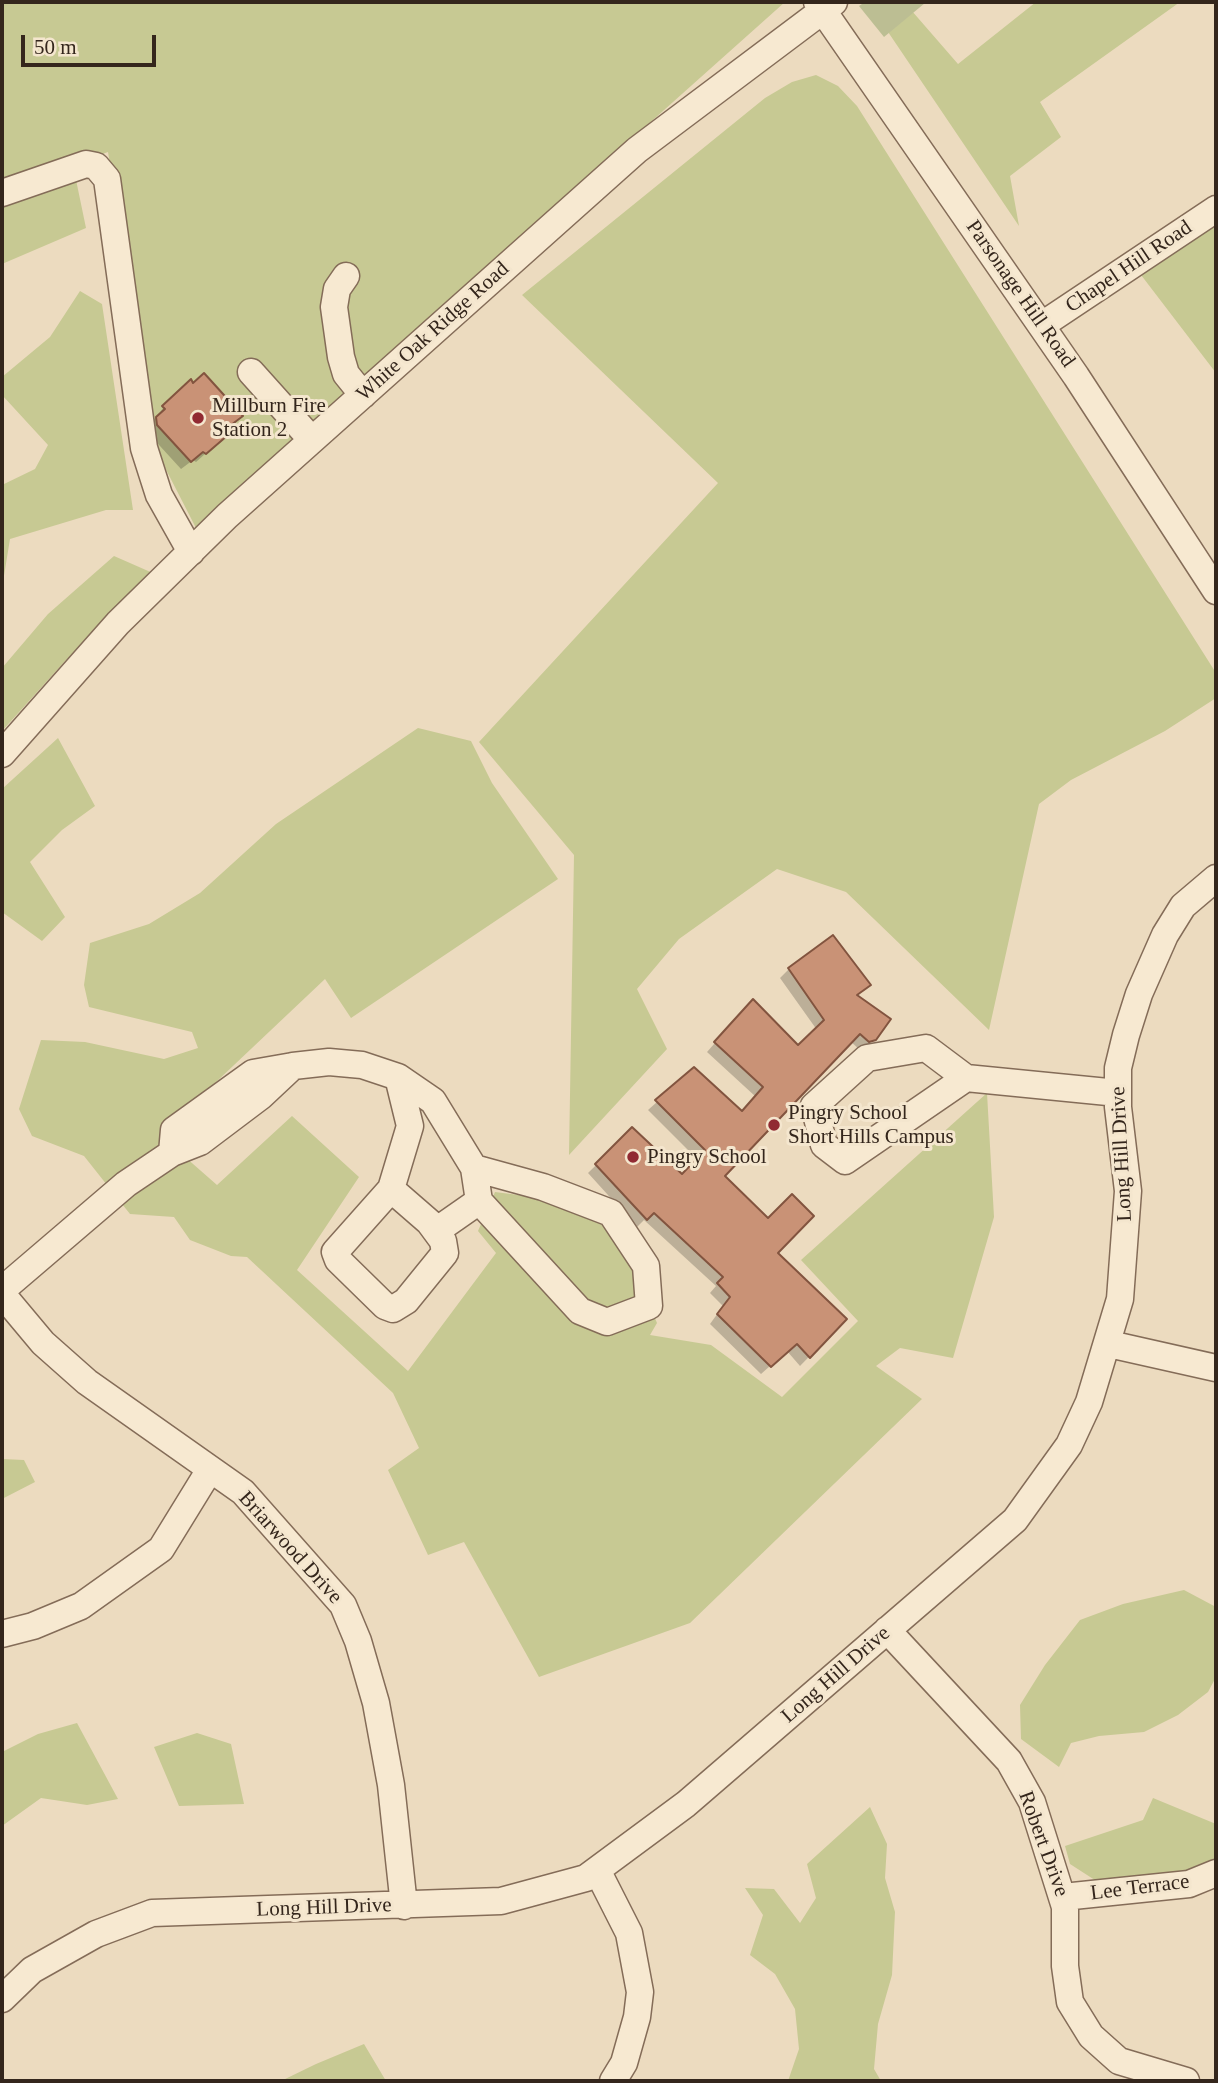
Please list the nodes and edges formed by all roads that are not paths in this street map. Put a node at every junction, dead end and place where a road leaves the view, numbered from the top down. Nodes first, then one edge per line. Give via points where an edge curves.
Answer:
1 (825, 4) edge
2 (2, 193) edge
3 (1216, 209) edge
4 (346, 276) dead end
5 (1041, 325) junction
6 (251, 372) dead end
7 (363, 395) junction
8 (312, 440) junction
9 (191, 552) junction
10 (1216, 591) edge
11 (2, 754) edge
12 (1216, 878) edge
13 (398, 1077) junction
14 (966, 1078) junction
15 (1118, 1093) junction
16 (474, 1168) junction
17 (391, 1189) junction
18 (479, 1201) junction
19 (436, 1231) junction
20 (2, 1292) edge
21 (1109, 1344) junction
22 (1216, 1368) edge
23 (209, 1471) junction
24 (887, 1630) junction
25 (2, 1634) edge
26 (597, 1870) junction
27 (1216, 1873) edge
28 (1063, 1897) junction
29 (404, 1906) junction
30 (2, 1999) edge
31 (613, 2081) edge
32 (1186, 2081) edge

1 - 5 street, Parsonage Hill Road
1 - 7 street, White Oak Ridge Road via 638,150
2 - 9 street via 86,164 96,166 107,179 144,448 159,495
3 - 5 street, Chapel Hill Road
4 - 7 street via 337,289 334,307 341,357 345,374
5 - 10 street, Parsonage Hill Road
6 - 8 street
7 - 8 street, White Oak Ridge Road
8 - 9 street, White Oak Ridge Road
9 - 11 street, White Oak Ridge Road via 118,623
12 - 15 street, Long Hill Drive via 1183,906 1165,935 1126,1035
13 - 16 street via 433,1101
13 - 17 street via 410,1126
13 - 20 street via 362,1065 293,1066 200,1142 172,1153 126,1184
14 - 14 street via 926,1048 867,1058 814,1106 824,1145 845,1161
14 - 15 street
15 - 21 street, Long Hill Drive via 1128,1191 1121,1299
16 - 18 street
16 - 18 street via 611,1213 646,1266 649,1306 607,1322 580,1311
17 - 19 street
17 - 19 street via 335,1252 385,1306 393,1309 407,1301 445,1253
18 - 19 street
20 - 23 street, Briarwood Drive via 43,1343 87,1382
21 - 22 street
21 - 24 street, Long Hill Drive via 1089,1402 1046,1481 1015,1520
23 - 25 street via 161,1549 81,1606
23 - 29 street, Briarwood Drive via 243,1492 343,1605 376,1703 391,1785
24 - 26 street, Long Hill Drive via 686,1804
24 - 28 street, Robert Drive via 1009,1761 1032,1802
26 - 29 street, Long Hill Drive via 586,1878 501,1901
26 - 31 street via 629,1933 639,1992 624,2063
27 - 28 street, Lee Terrace via 1188,1884
28 - 32 street, Robert Drive via 1070,2002 1091,2036 1119,2061
29 - 30 street, Long Hill Drive via 152,1913 96,1934 32,1970

